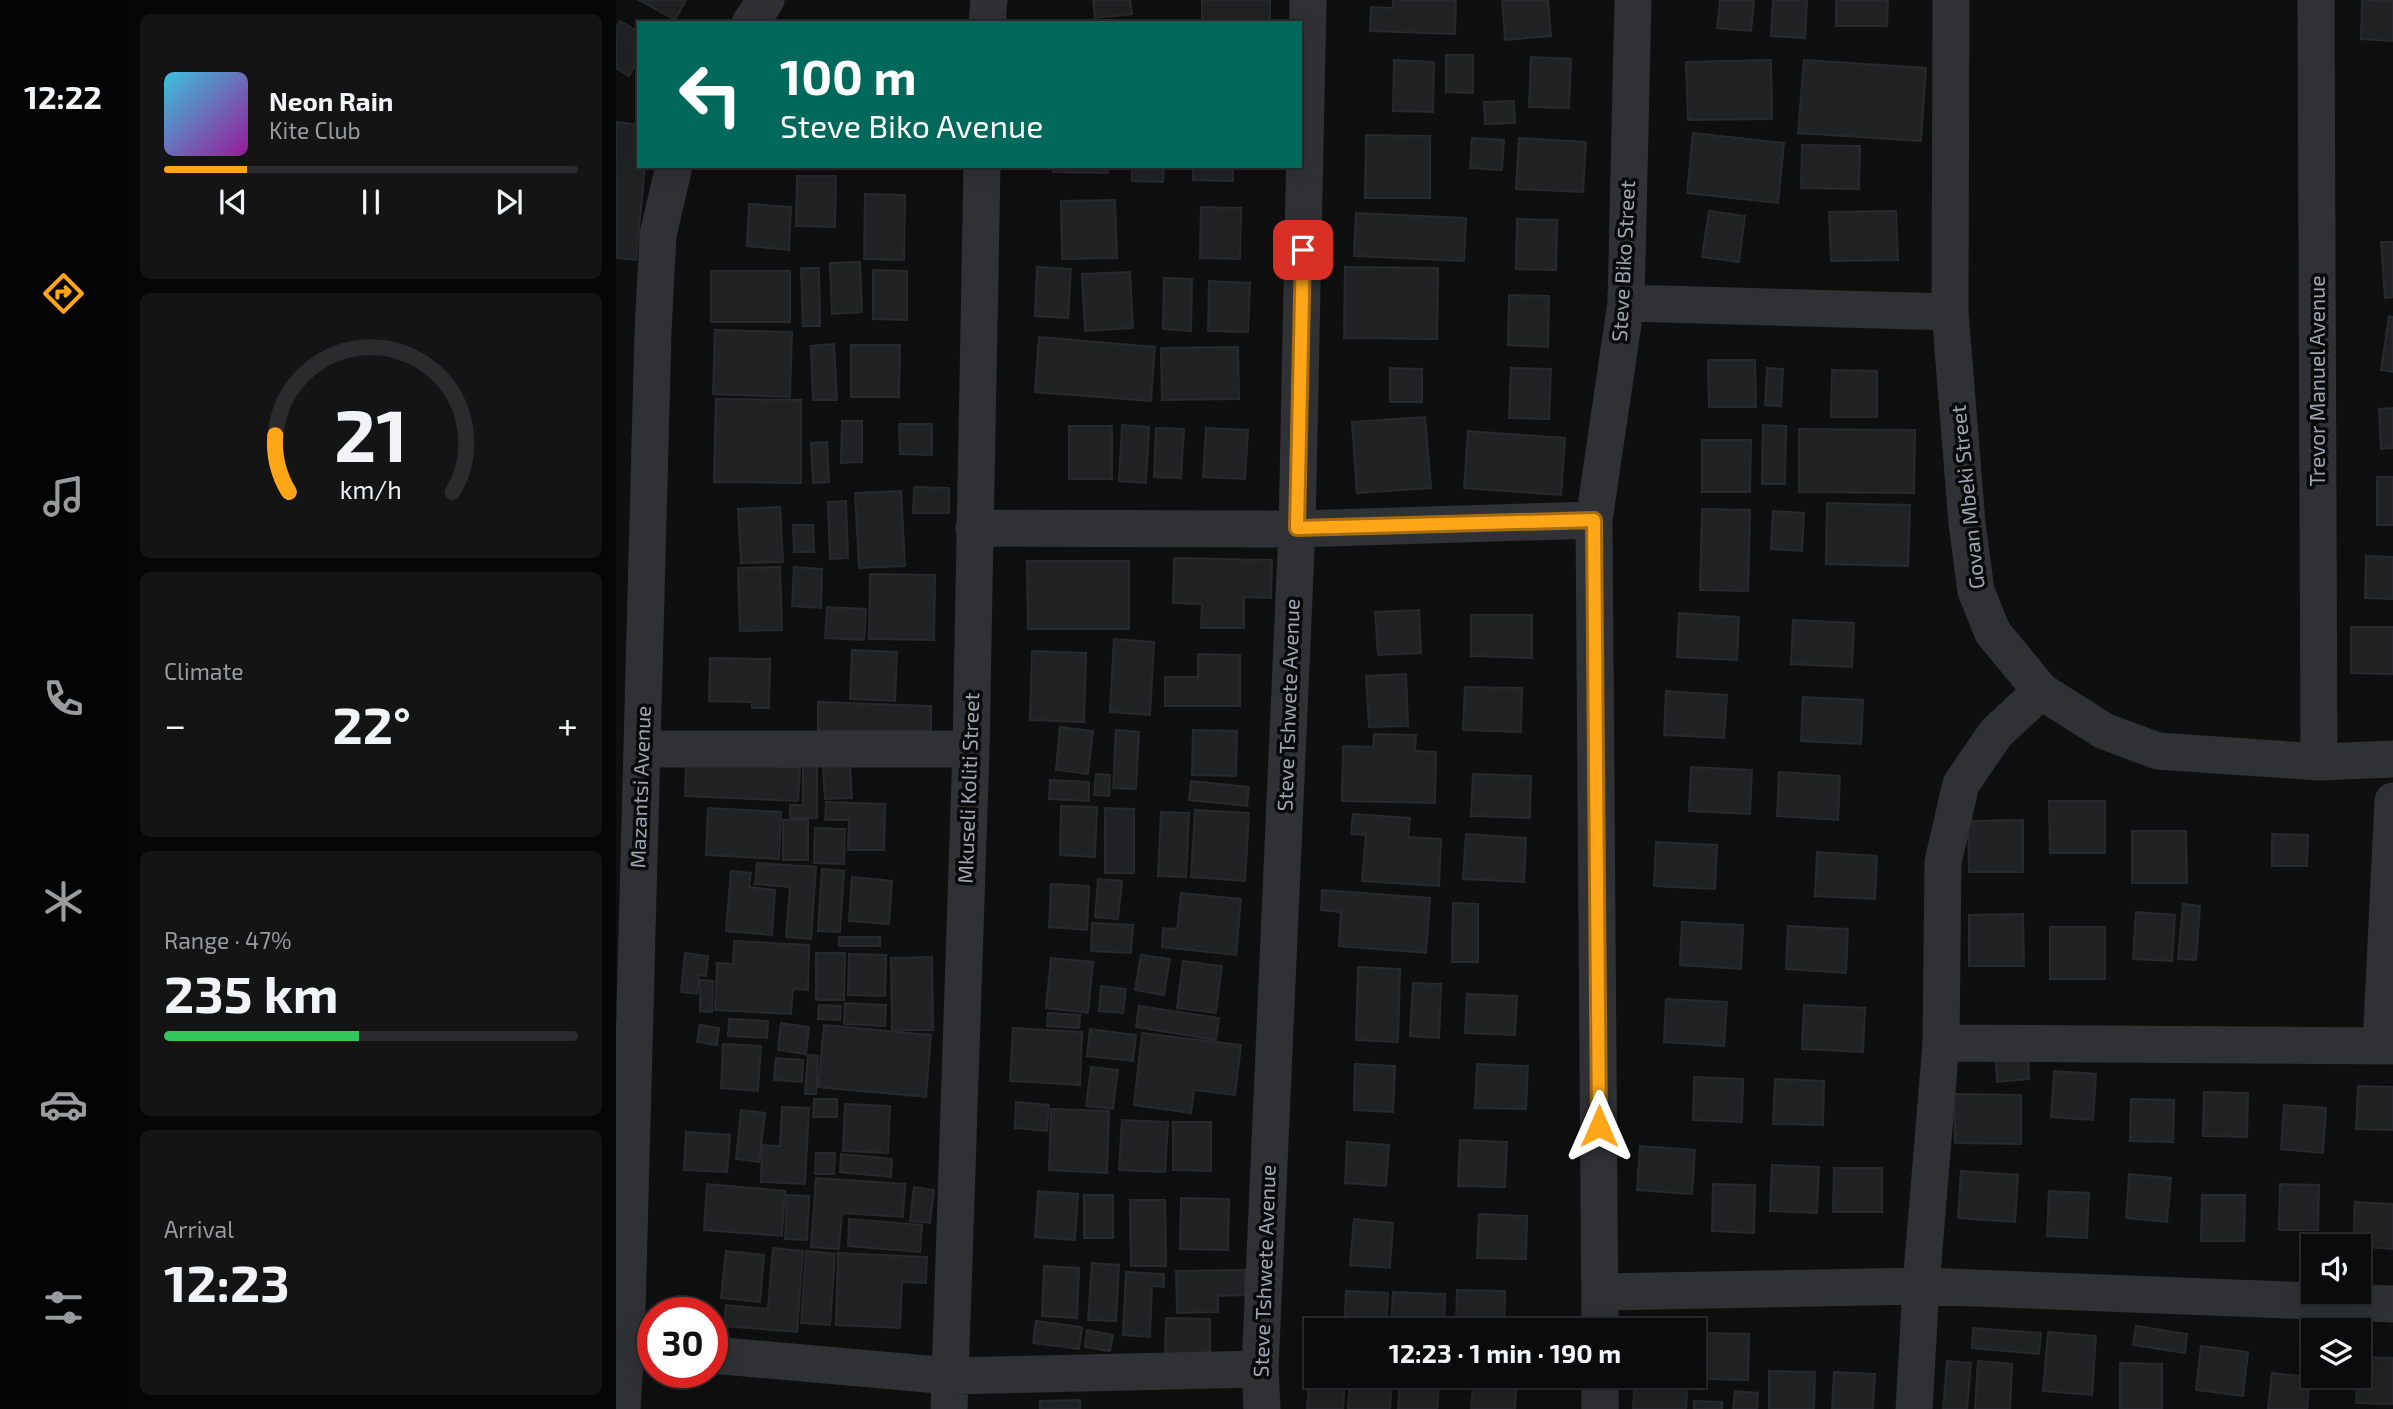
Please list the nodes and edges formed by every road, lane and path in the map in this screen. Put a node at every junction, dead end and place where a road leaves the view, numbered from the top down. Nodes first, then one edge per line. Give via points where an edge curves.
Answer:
1 (766, 0) edge
2 (989, 0) edge
3 (1308, 0) edge
4 (1633, 0) edge
5 (1951, 0) edge
6 (2316, 0) edge
7 (751, 21) edge
8 (987, 21) edge
9 (674, 168) edge
10 (982, 168) edge
11 (1626, 303) junction
12 (1950, 312) junction
13 (1594, 520) junction
14 (974, 528) junction
15 (1297, 528) junction
16 (2041, 691) junction
17 (643, 749) junction
18 (971, 749) junction
19 (2393, 759) edge
20 (2319, 762) junction
21 (2393, 801) edge
22 (1941, 1042) junction
23 (2387, 1046) edge
24 (1921, 1286) junction
25 (1600, 1292) junction
26 (639, 1297) edge
27 (2393, 1304) edge
28 (1600, 1318) edge
29 (637, 1356) edge
30 (728, 1357) edge
31 (1260, 1369) junction
32 (1600, 1388) edge
33 (949, 1392) edge
34 (622, 1409) edge
35 (1262, 1409) edge
36 (1600, 1409) edge
37 (1914, 1409) edge

1 - 7 street
2 - 8 street
3 - 15 street, Steve Tshwete Avenue
4 - 11 street, Steve Biko Street
5 - 12 street, Govan Mbeki Street
6 - 20 street, Trevor Manuel Avenue
9 - 17 street, Mazantsi Avenue via 658,235
10 - 14 street, Mkuseli Koliti Street
11 - 12 street
11 - 13 street, Steve Biko Street
12 - 16 street, Govan Mbeki Street via 1976,591 1993,633
13 - 15 street
13 - 25 street, Steve Biko Street
14 - 15 street
14 - 18 street, Mkuseli Koliti Street
15 - 31 street, Steve Tshwete Avenue
16 - 20 street, Govan Mbeki Street via 2104,731 2158,751
16 - 22 street via 1996,733 1961,784 1943,862
17 - 18 street
17 - 26 street, Mazantsi Avenue
18 - 33 street, Mkuseli Koliti Street
19 - 20 street, Govan Mbeki Street
21 - 23 street
22 - 23 street
22 - 24 street
24 - 25 street
24 - 27 street
24 - 37 street
25 - 28 street, Steve Biko Street
29 - 34 street, Mazantsi Avenue
30 - 33 street
31 - 33 street
31 - 35 street, Steve Tshwete Avenue
32 - 36 street

